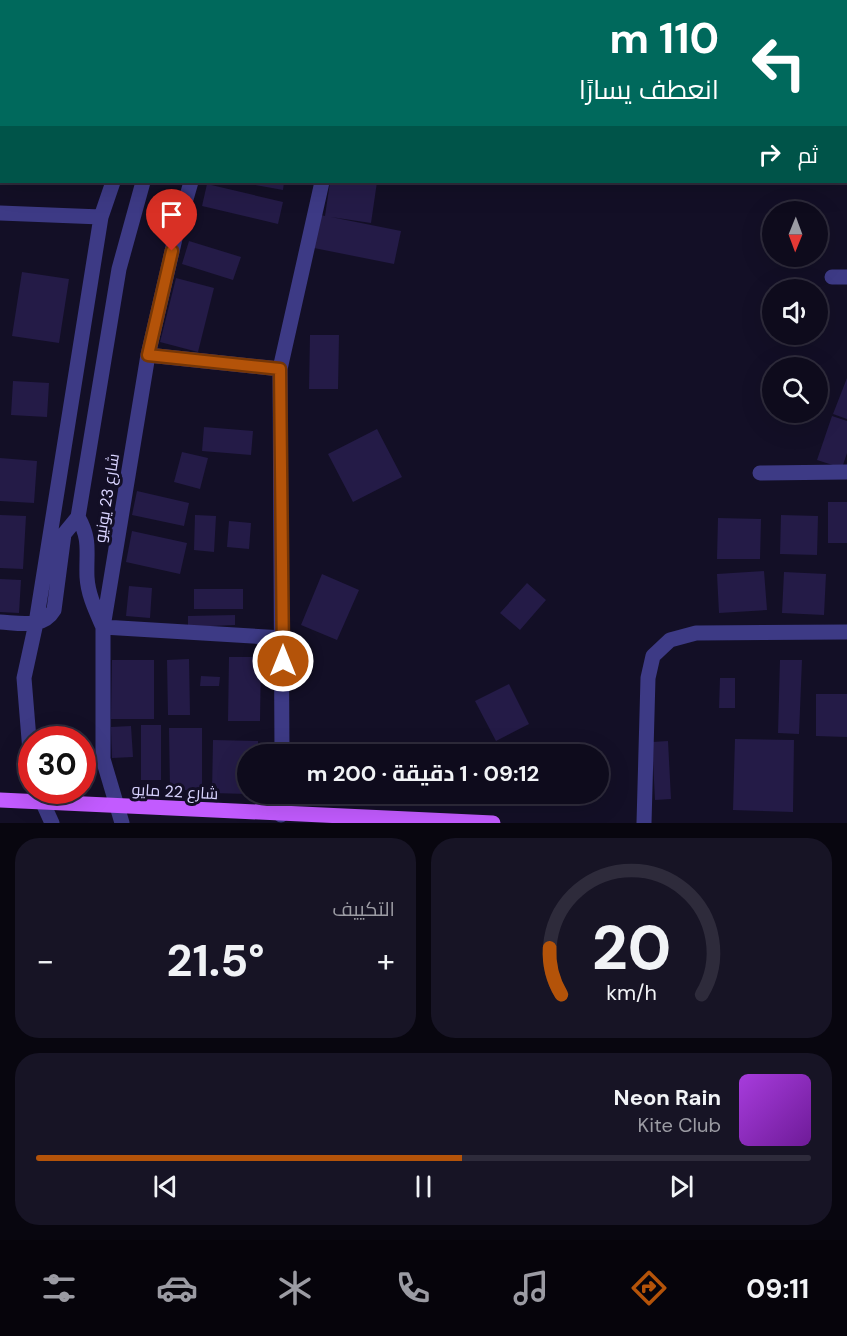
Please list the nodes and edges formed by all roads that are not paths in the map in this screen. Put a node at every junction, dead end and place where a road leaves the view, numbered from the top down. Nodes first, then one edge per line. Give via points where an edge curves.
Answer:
1 (113, 183) edge
2 (143, 183) edge
3 (191, 183) edge
4 (322, 183) edge
5 (0, 213) edge
6 (101, 218) junction
7 (148, 355) junction
8 (280, 369) junction
9 (847, 472) edge
10 (760, 473) dead end
11 (78, 516) junction
12 (0, 622) edge
13 (36, 623) junction
14 (103, 627) junction
15 (847, 632) edge
16 (283, 638) junction
17 (28, 726) edge
18 (282, 744) edge
19 (18, 798) edge
20 (0, 800) edge
21 (96, 803) edge
22 (44, 804) edge
23 (281, 804) edge
24 (116, 806) junction
25 (281, 815) junction
26 (52, 823) edge
27 (122, 823) edge
28 (493, 823) edge
29 (644, 823) edge

1 - 6 street
2 - 11 street via 119,269
3 - 7 street, شارع 23 يونيو
4 - 8 street
5 - 6 street
6 - 13 street
7 - 8 street
7 - 14 street, شارع 23 يونيو
8 - 16 street
9 - 10 street
11 - 13 street via 64,534 54,610 50,618
11 - 14 street via 88,544 87,578 92,602
12 - 13 street
13 - 17 street via 24,678
14 - 16 street
14 - 24 street, شارع 23 يونيو via 103,759
15 - 29 street via 696,633 670,640 653,656 648,678
16 - 18 street
19 - 20 main road, شارع 22 مايو
21 - 24 main road, شارع 22 مايو
22 - 26 street
23 - 25 street
24 - 25 main road, شارع 22 مايو
24 - 27 street, شارع 23 يونيو
25 - 28 main road, شارع 22 مايو

